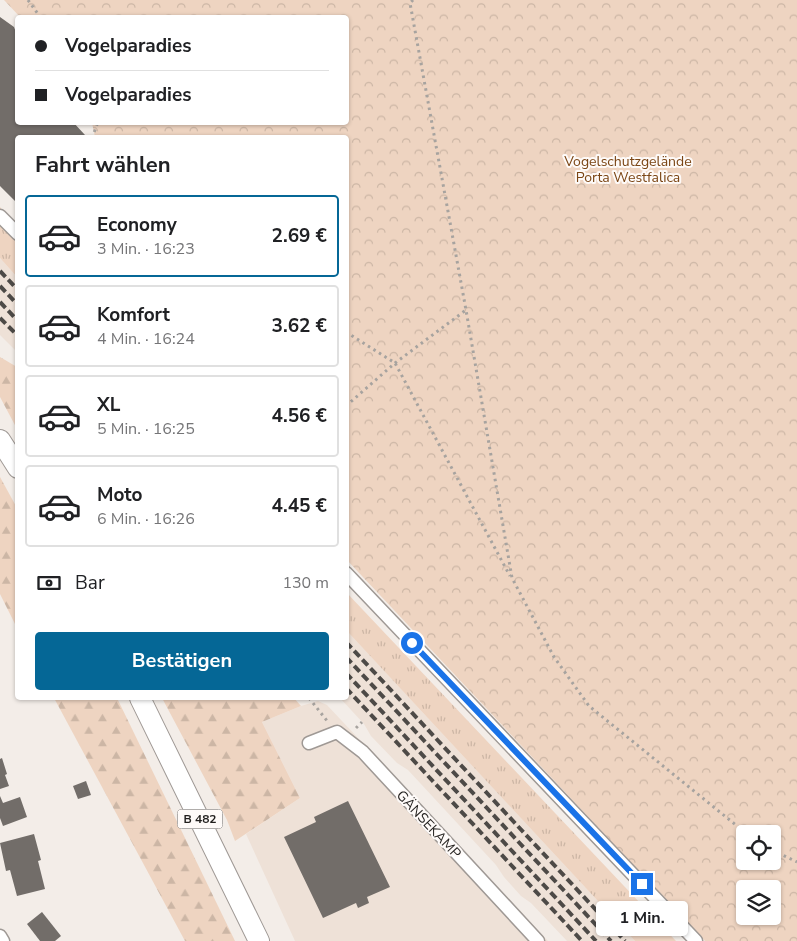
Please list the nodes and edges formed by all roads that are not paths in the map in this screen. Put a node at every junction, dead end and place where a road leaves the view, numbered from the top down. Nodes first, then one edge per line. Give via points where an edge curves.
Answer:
1 (0, 216) edge
2 (15, 231) edge
3 (0, 440) edge
4 (15, 463) edge
5 (349, 576) edge
6 (141, 700) edge
7 (309, 743) dead end
8 (0, 936) edge
9 (2, 941) edge
10 (259, 941) edge
11 (538, 941) edge
12 (696, 941) edge

1 - 2 street
3 - 4 main road
5 - 12 street
6 - 10 main road, B 482
7 - 11 street, GÄNSEKAMP via 337,732 363,752
8 - 9 street

